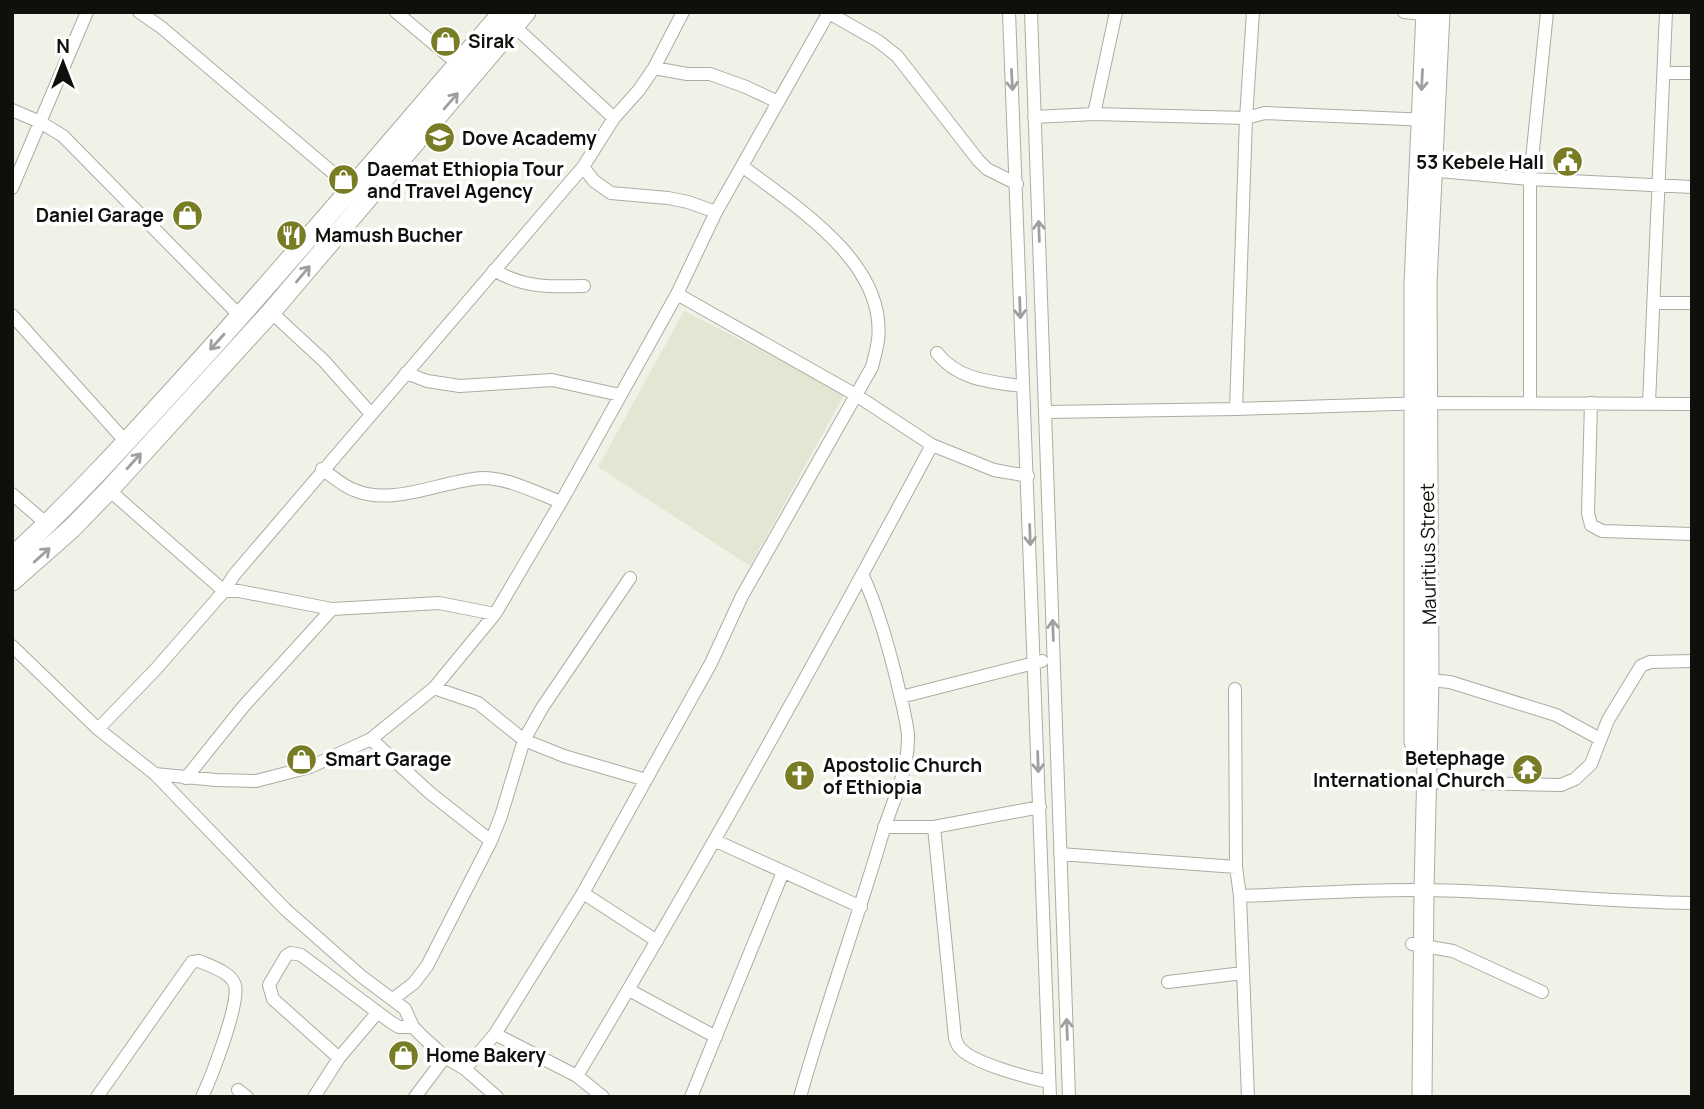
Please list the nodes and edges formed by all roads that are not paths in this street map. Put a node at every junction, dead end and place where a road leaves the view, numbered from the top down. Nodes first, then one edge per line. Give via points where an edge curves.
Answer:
1 (86, 12) edge
2 (139, 12) edge
3 (396, 12) edge
4 (683, 12) edge
5 (1009, 12) edge
6 (1031, 12) edge
7 (1116, 12) edge
8 (1253, 12) edge
9 (1404, 12) edge
10 (1547, 12) edge
11 (1666, 12) edge
12 (829, 13) edge
13 (1433, 14) edge
14 (514, 17) edge
15 (458, 64) junction
16 (654, 68) junction
17 (1665, 73) junction
18 (1692, 73) edge
19 (778, 102) junction
20 (12, 110) edge
21 (1094, 114) junction
22 (1034, 117) junction
23 (614, 118) junction
24 (1246, 118) junction
25 (1428, 119) junction
26 (40, 122) junction
27 (743, 166) junction
28 (583, 167) junction
29 (1425, 170) junction
30 (1530, 179) junction
31 (1017, 184) junction
32 (1659, 187) junction
33 (1692, 187) edge
34 (12, 188) edge
35 (352, 189) junction
36 (716, 212) junction
37 (494, 270) junction
38 (584, 286) dead end
39 (677, 294) junction
40 (1655, 303) junction
41 (1692, 303) edge
42 (271, 312) junction
43 (12, 315) edge
44 (240, 316) junction
45 (937, 353) dead end
46 (406, 373) junction
47 (1022, 386) junction
48 (620, 395) junction
49 (856, 395) junction
50 (1530, 403) junction
51 (1420, 404) junction
52 (1591, 404) junction
53 (1649, 404) junction
54 (1692, 404) edge
55 (1236, 410) junction
56 (1046, 412) junction
57 (371, 414) junction
58 (126, 442) junction
59 (932, 445) junction
60 (323, 469) junction
61 (1028, 476) junction
62 (109, 490) junction
63 (12, 494) edge
64 (561, 502) junction
65 (48, 524) junction
66 (1692, 534) edge
67 (12, 557) edge
68 (863, 576) junction
69 (631, 578) dead end
70 (12, 581) edge
71 (224, 591) junction
72 (332, 609) junction
73 (495, 614) junction
74 (12, 646) edge
75 (1054, 660) junction
76 (1034, 661) junction
77 (1692, 661) edge
78 (1429, 680) junction
79 (434, 688) junction
80 (1235, 689) dead end
81 (901, 697) junction
82 (98, 729) junction
83 (371, 739) junction
84 (1600, 739) junction
85 (524, 740) junction
86 (155, 774) junction
87 (186, 778) junction
88 (646, 780) junction
89 (1426, 782) junction
90 (1040, 807) junction
91 (884, 827) junction
92 (934, 827) junction
93 (491, 841) junction
94 (716, 841) junction
95 (1060, 855) junction
96 (1236, 867) junction
97 (783, 872) junction
98 (1417, 890) junction
99 (583, 893) junction
100 (1240, 896) junction
101 (1692, 903) edge
102 (861, 907) junction
103 (657, 941) junction
104 (1418, 944) junction
105 (1243, 973) junction
106 (1168, 982) dead end
107 (629, 990) junction
108 (1542, 992) dead end
109 (393, 999) junction
110 (377, 1013) junction
111 (413, 1027) junction
112 (495, 1034) junction
113 (716, 1037) junction
114 (445, 1057) junction
115 (339, 1058) junction
116 (465, 1069) junction
117 (577, 1076) junction
118 (1049, 1082) junction
119 (97, 1097) edge
120 (202, 1097) edge
121 (314, 1097) edge
122 (415, 1097) edge
123 (497, 1097) edge
124 (603, 1097) edge
125 (691, 1097) edge
126 (800, 1097) edge
127 (1050, 1097) edge
128 (1069, 1097) edge
129 (1248, 1097) edge
130 (1412, 1097) edge
131 (1422, 1097) edge

1 - 26 street
2 - 35 street
3 - 15 street
4 - 16 street
5 -> 31 street
6 - 22 street
7 - 21 street
8 - 24 street
9 - 13 street
10 - 30 street
11 - 17 street
12 - 19 street
12 - 31 street via 897,56 978,160
13 - 25 main road, Mauritius Street
14 - 15 main road
14 - 23 street
42 -> 14 main road
15 - 35 main road
16 - 19 street via 710,74
16 - 23 street
17 - 18 street
17 - 32 street
19 - 27 street
20 - 26 street
21 - 22 street
21 - 24 street
56 -> 22 street
23 - 28 street
24 - 25 street via 1265,113
24 - 55 street
25 - 29 main road, Mauritius Street
26 - 34 street
26 - 44 street via 63,136
27 - 36 street
27 - 49 street via 835,241 862,272 876,310 878,341 872,367
28 - 36 street via 611,193 668,198
28 - 37 street
29 - 30 street
29 - 51 main road, Mauritius Street
30 - 32 street
30 - 50 street
31 -> 47 street
32 - 33 street
32 - 40 street
35 - 44 main road
36 - 39 street
37 - 38 street via 528,285
37 - 46 street
39 - 48 street
39 - 49 street
40 - 41 street
40 - 53 street
42 - 57 street via 324,361
62 -> 42 main road
43 - 58 street
44 -> 58 main road
45 - 47 street via 956,371
46 - 48 street via 460,386 552,380
46 - 57 street
47 - 61 street
48 - 64 street
49 - 59 street
49 - 88 street via 742,596 711,663
50 - 51 street
50 - 52 street
51 - 55 street
51 - 78 main road, Mauritius Street
51 - 98 main road, Mauritius Street
52 - 53 street
52 - 66 street via 1591,525 1602,531
53 - 54 street
55 - 56 street
75 -> 56 street
57 - 60 street
58 - 65 main road
59 - 61 street via 993,470
59 - 68 street
60 - 64 street via 354,491 377,495 484,478 513,483
60 - 71 street
61 -> 76 street
70 -> 62 main road
62 - 71 street
63 - 65 street
64 - 73 street
65 - 67 main road
68 - 81 street via 878,609
68 - 94 street
69 - 85 street
71 - 72 street
71 - 82 street
72 - 73 street via 439,603
72 - 87 street
73 - 79 street
74 - 82 street
75 - 76 street
75 - 95 street
76 - 81 street
76 -> 90 street
77 - 84 street via 1641,666
78 - 84 street via 1450,682 1556,715
78 - 89 main road, Mauritius Street
79 - 83 street
79 - 85 street via 478,703
80 - 96 street
81 - 91 street via 908,735 905,764
82 - 86 street
83 - 87 street via 310,767 256,781
83 - 93 street
84 - 89 street via 1591,764 1561,785
85 - 88 street
85 - 93 street
86 - 87 street
86 - 109 street via 285,909
88 - 99 street
89 - 98 main road, Mauritius Street
90 - 92 street
90 - 118 street
91 - 92 street
91 - 102 street
92 - 118 street via 955,1038 961,1050 973,1056
93 - 109 street via 427,966
94 - 97 street
94 - 103 street
95 - 96 street
128 -> 95 street
96 - 100 street
97 - 102 street
97 - 113 street
98 - 100 street
98 - 101 street
98 - 104 main road, Mauritius Street
99 - 103 street
99 - 112 street
100 - 105 street
102 - 126 street
103 - 107 street
104 - 108 street via 1453,951
104 - 130 main road, Mauritius Street
104 - 131 main road, Mauritius Street
105 - 106 street
105 - 129 street
107 - 113 street
107 - 117 street
109 - 111 street via 405,1009
110 - 111 street via 400,1027
110 - 115 street
110 - 115 street via 301,955 286,956 269,985 273,999
111 - 114 street
112 - 116 street
112 - 117 street
113 - 125 street
114 - 116 street
114 - 122 street
115 - 121 street
116 - 123 street
117 - 124 street
118 - 127 street
119 - 120 street via 192,962 199,961 230,976 235,985 230,1020

